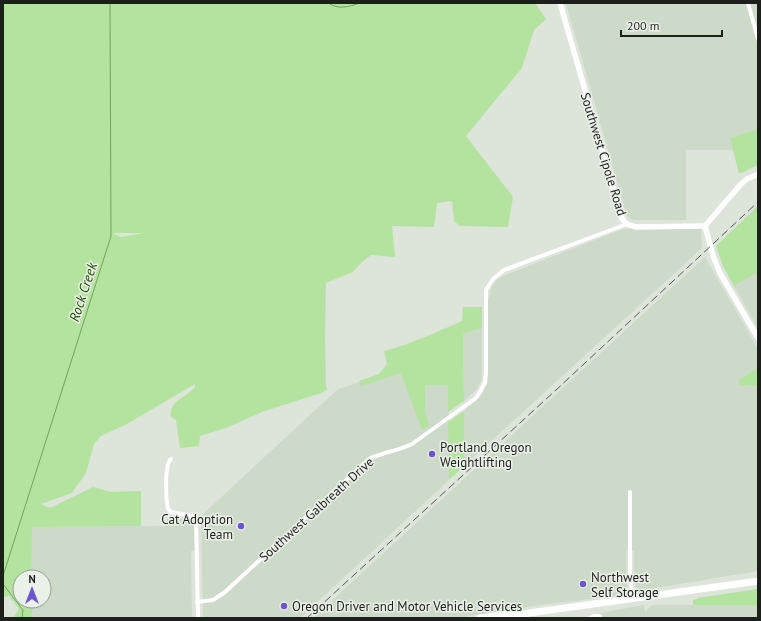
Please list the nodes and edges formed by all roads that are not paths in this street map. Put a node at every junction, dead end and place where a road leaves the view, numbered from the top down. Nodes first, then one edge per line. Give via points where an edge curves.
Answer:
1 (560, 3) edge
2 (748, 3) edge
3 (758, 39) edge
4 (758, 174) edge
5 (627, 224) junction
6 (705, 226) junction
7 (758, 338) edge
8 (171, 458) dead end
9 (630, 492) dead end
10 (758, 581) edge
11 (633, 598) junction
12 (197, 602) junction
13 (524, 616) edge
14 (600, 616) dead end
15 (198, 618) edge
16 (480, 618) edge
17 (508, 618) edge
18 (590, 618) edge

1 - 5 street, Southwest Cipole Road via 621,217
2 - 3 street
4 - 6 street via 740,185
5 - 6 street, Southwest Cipole Road via 640,227
5 - 12 street, Southwest Galbreath Drive via 504,270 495,276 486,290 486,372 483,386 476,398 412,444 369,459 225,592 213,600
6 - 7 street via 720,274
8 - 12 street via 167,467 168,509 196,518
9 - 11 street via 630,578
10 - 11 highway
11 - 13 highway
12 - 15 street
13 - 16 highway via 518,613
13 - 17 highway
14 - 18 street

